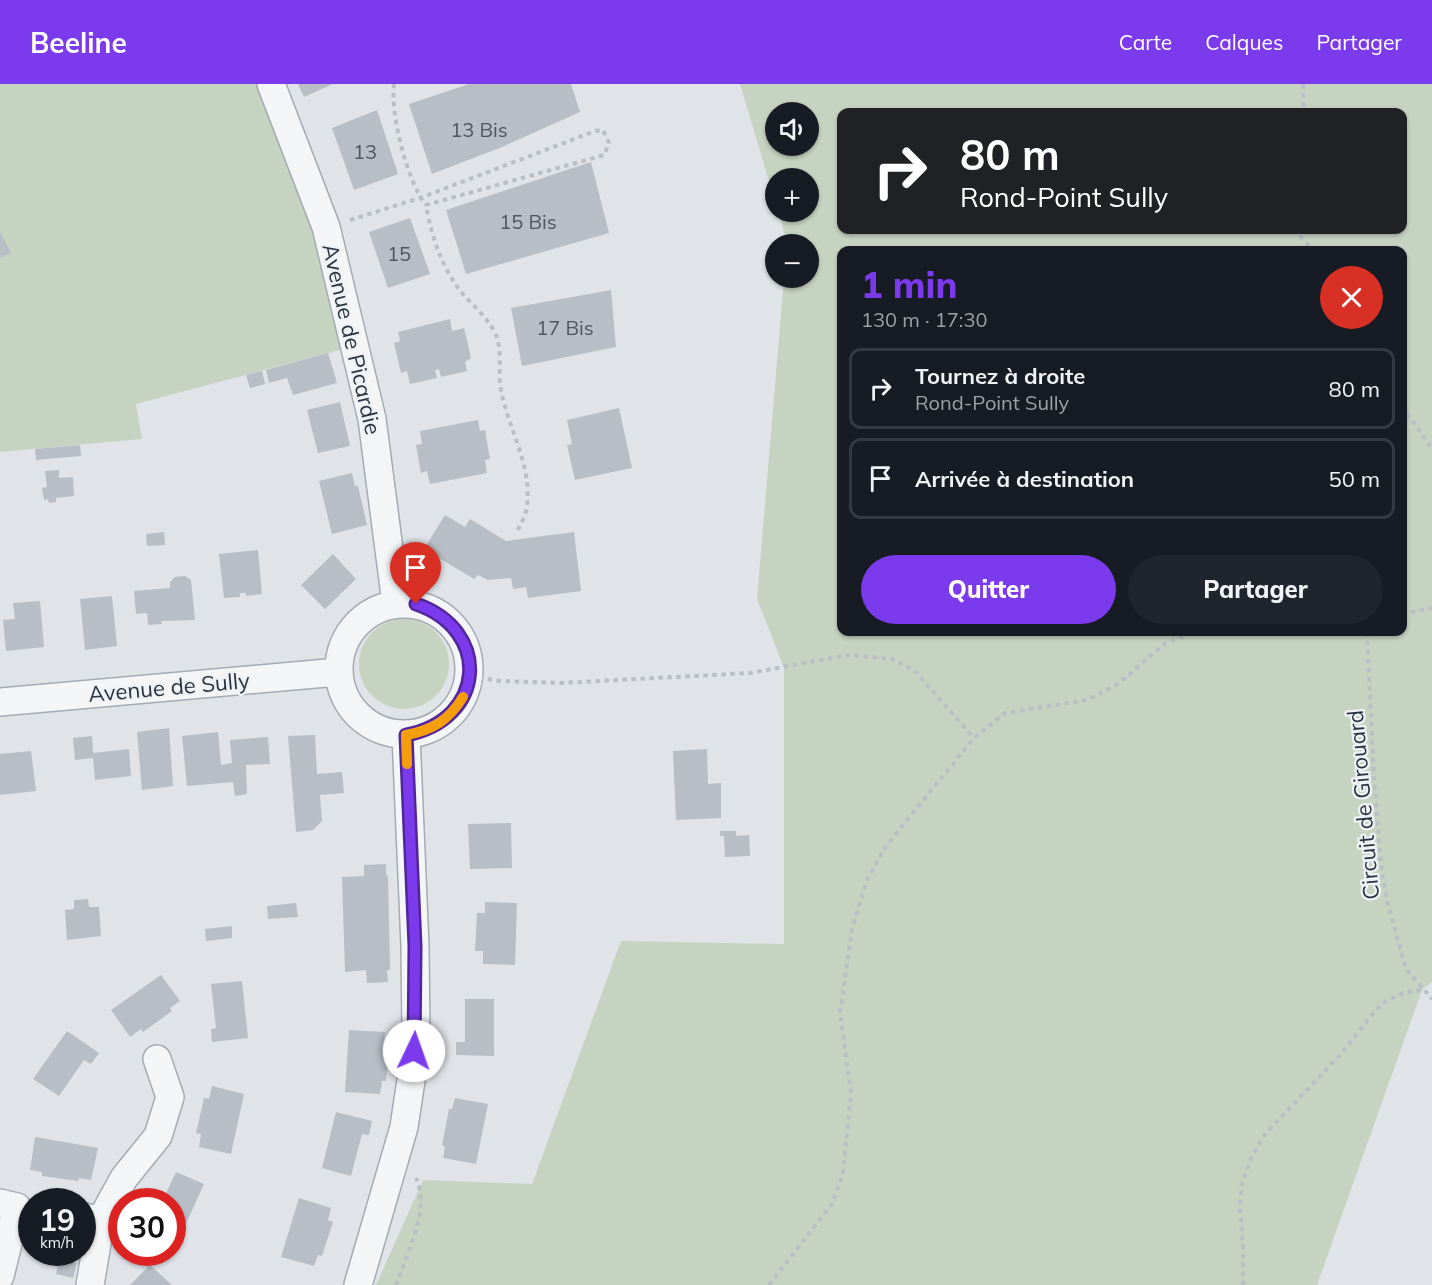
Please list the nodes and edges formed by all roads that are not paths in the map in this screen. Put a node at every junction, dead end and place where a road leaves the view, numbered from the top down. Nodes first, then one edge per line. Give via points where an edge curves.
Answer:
1 (271, 84) edge
2 (396, 603) junction
3 (338, 672) junction
4 (0, 702) edge
5 (406, 735) junction
6 (157, 1059) dead end
7 (16, 1206) edge
8 (96, 1214) edge
9 (91, 1266) edge
10 (0, 1276) edge
11 (90, 1285) edge
12 (358, 1285) edge

1 - 2 street, Avenue de Picardie via 326,227 372,419
2 - 3 street via 377,608 348,634 340,652
2 - 5 street via 434,610 450,622 469,656 470,676 455,710 441,723
3 - 4 street, Avenue de Sully
3 - 5 street via 342,692 352,710 386,732
5 - 12 street via 416,1035 404,1127
6 - 8 street via 170,1097 158,1136
7 - 10 street
9 - 11 street

